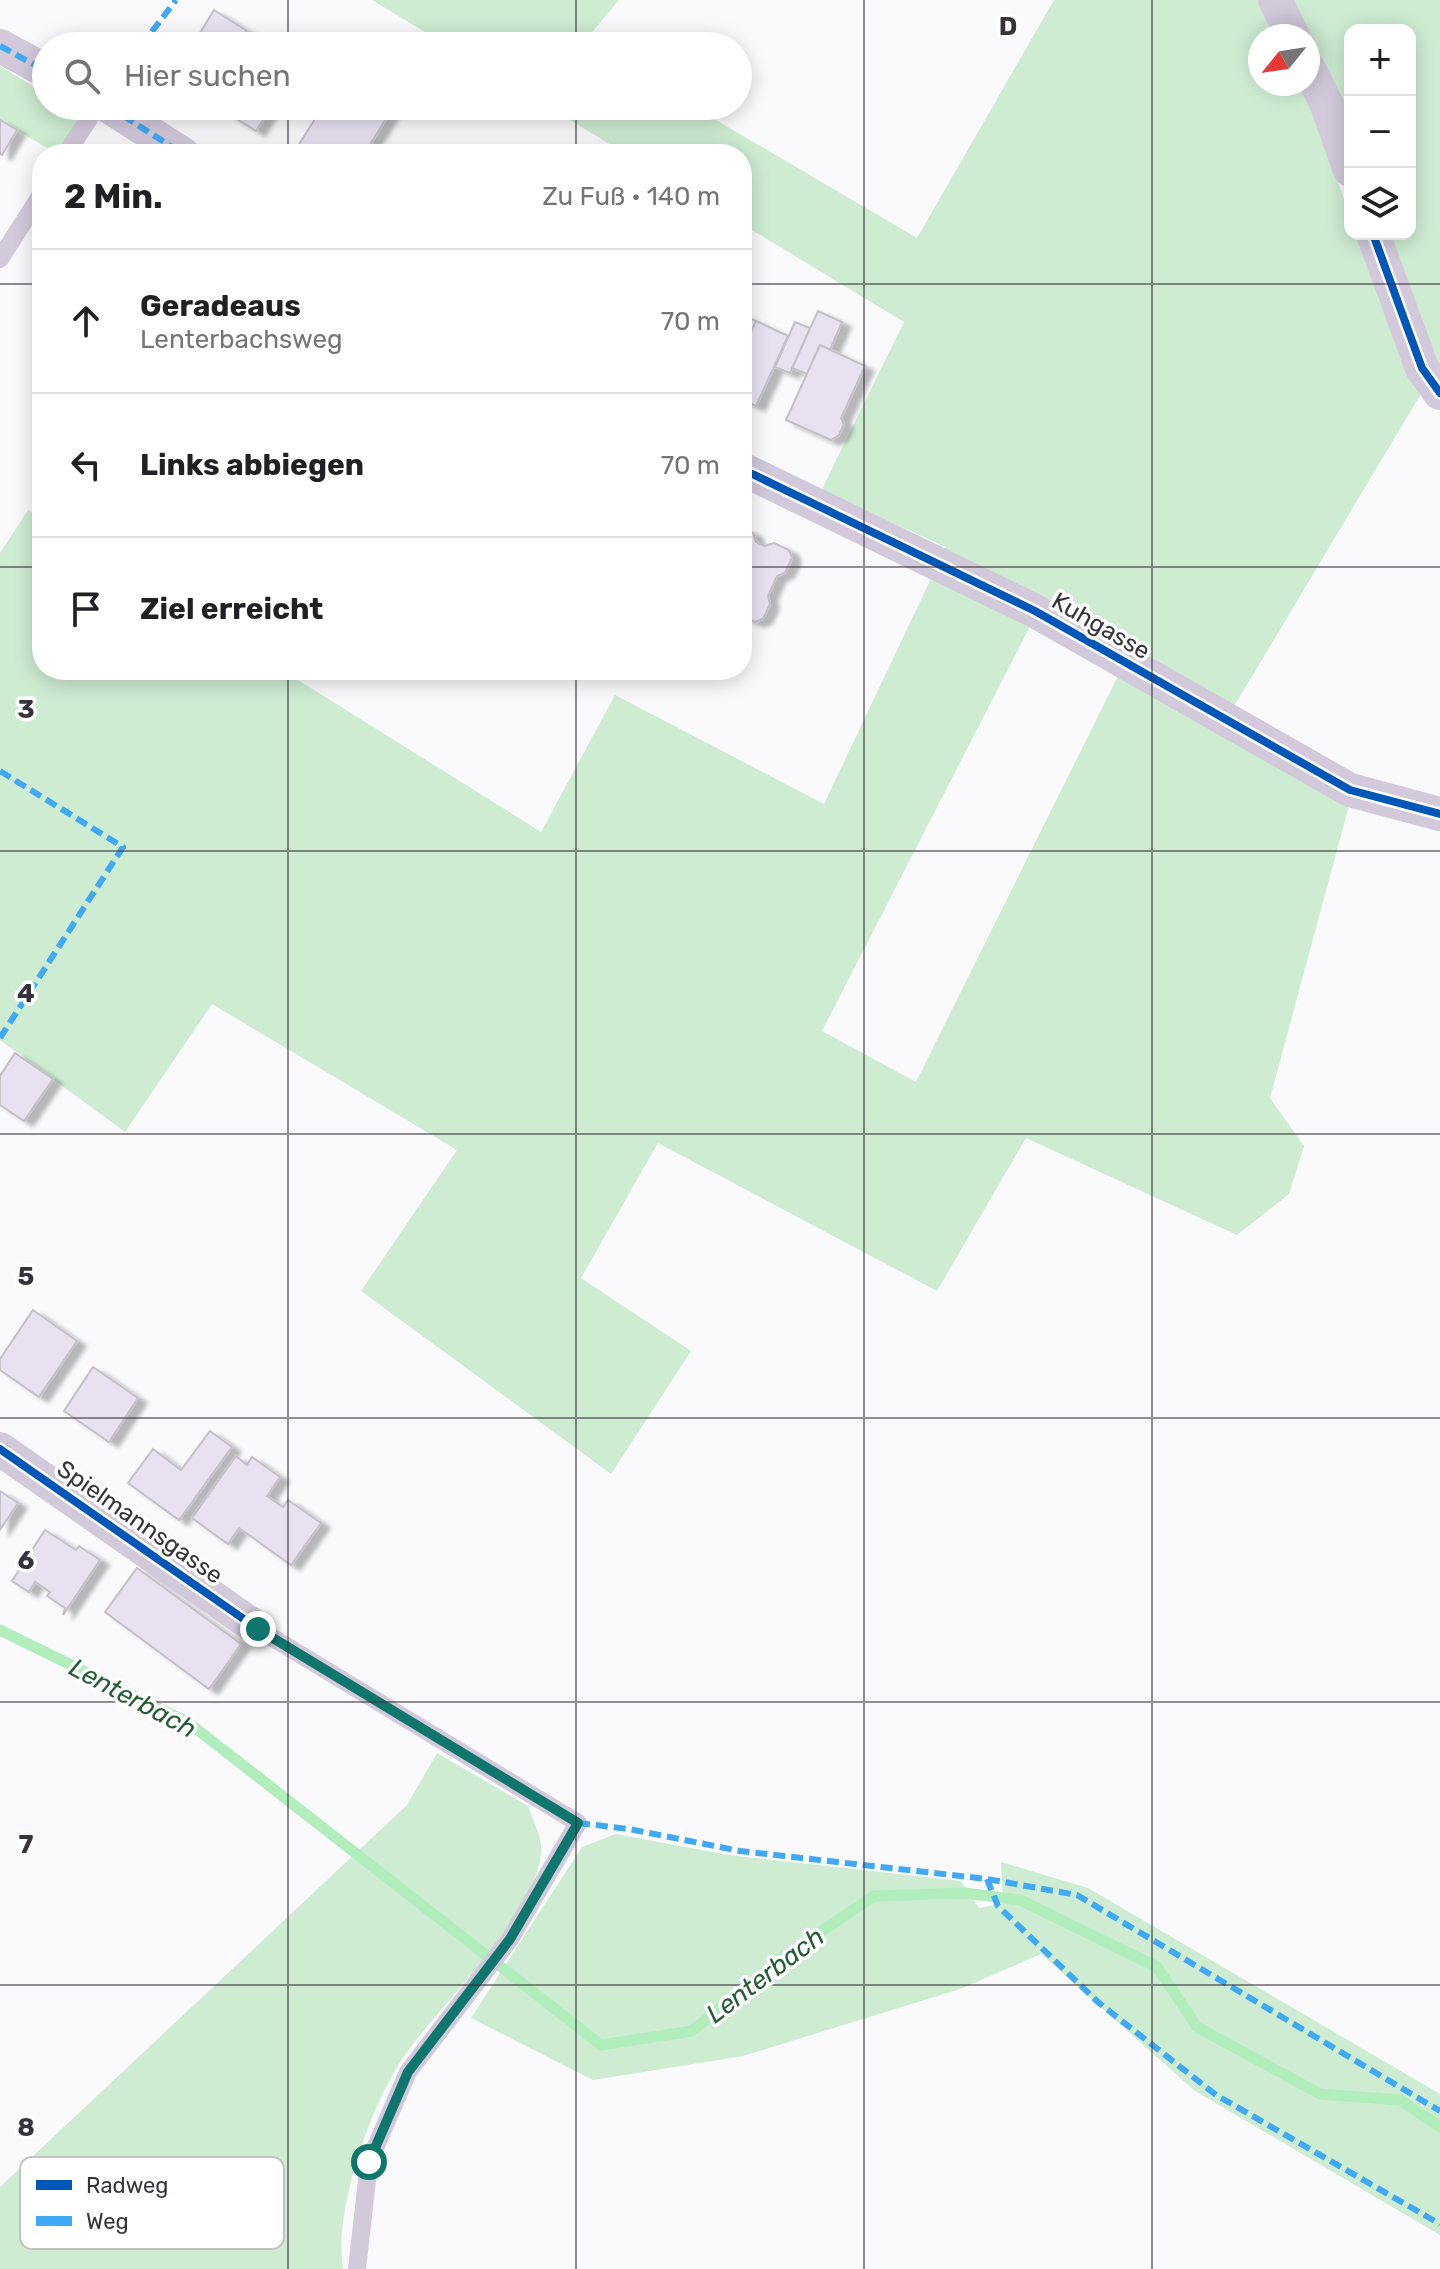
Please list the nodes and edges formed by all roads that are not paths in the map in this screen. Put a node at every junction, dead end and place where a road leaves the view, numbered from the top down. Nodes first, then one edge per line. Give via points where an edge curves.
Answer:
1 (1275, 0) edge
2 (1287, 24) edge
3 (0, 46) edge
4 (32, 63) edge
5 (1320, 96) edge
6 (88, 120) edge
7 (130, 120) edge
8 (72, 144) edge
9 (167, 144) edge
10 (1349, 168) edge
11 (32, 209) edge
12 (1375, 240) edge
13 (0, 259) edge
14 (1440, 393) edge
15 (752, 474) edge
16 (1440, 814) edge
17 (0, 1449) edge
18 (258, 1629) joint
19 (357, 2269) edge

1 - 2 street
3 - 4 street
5 - 10 street
6 - 8 lane
7 - 9 street
11 - 13 lane
12 - 14 street via 1422,368
15 - 16 street, Kuhgasse via 1035,611 1350,790
17 - 18 street, Spielmannsgasse
18 - 19 lane via 578,1823 510,1939 408,2072 369,2162

